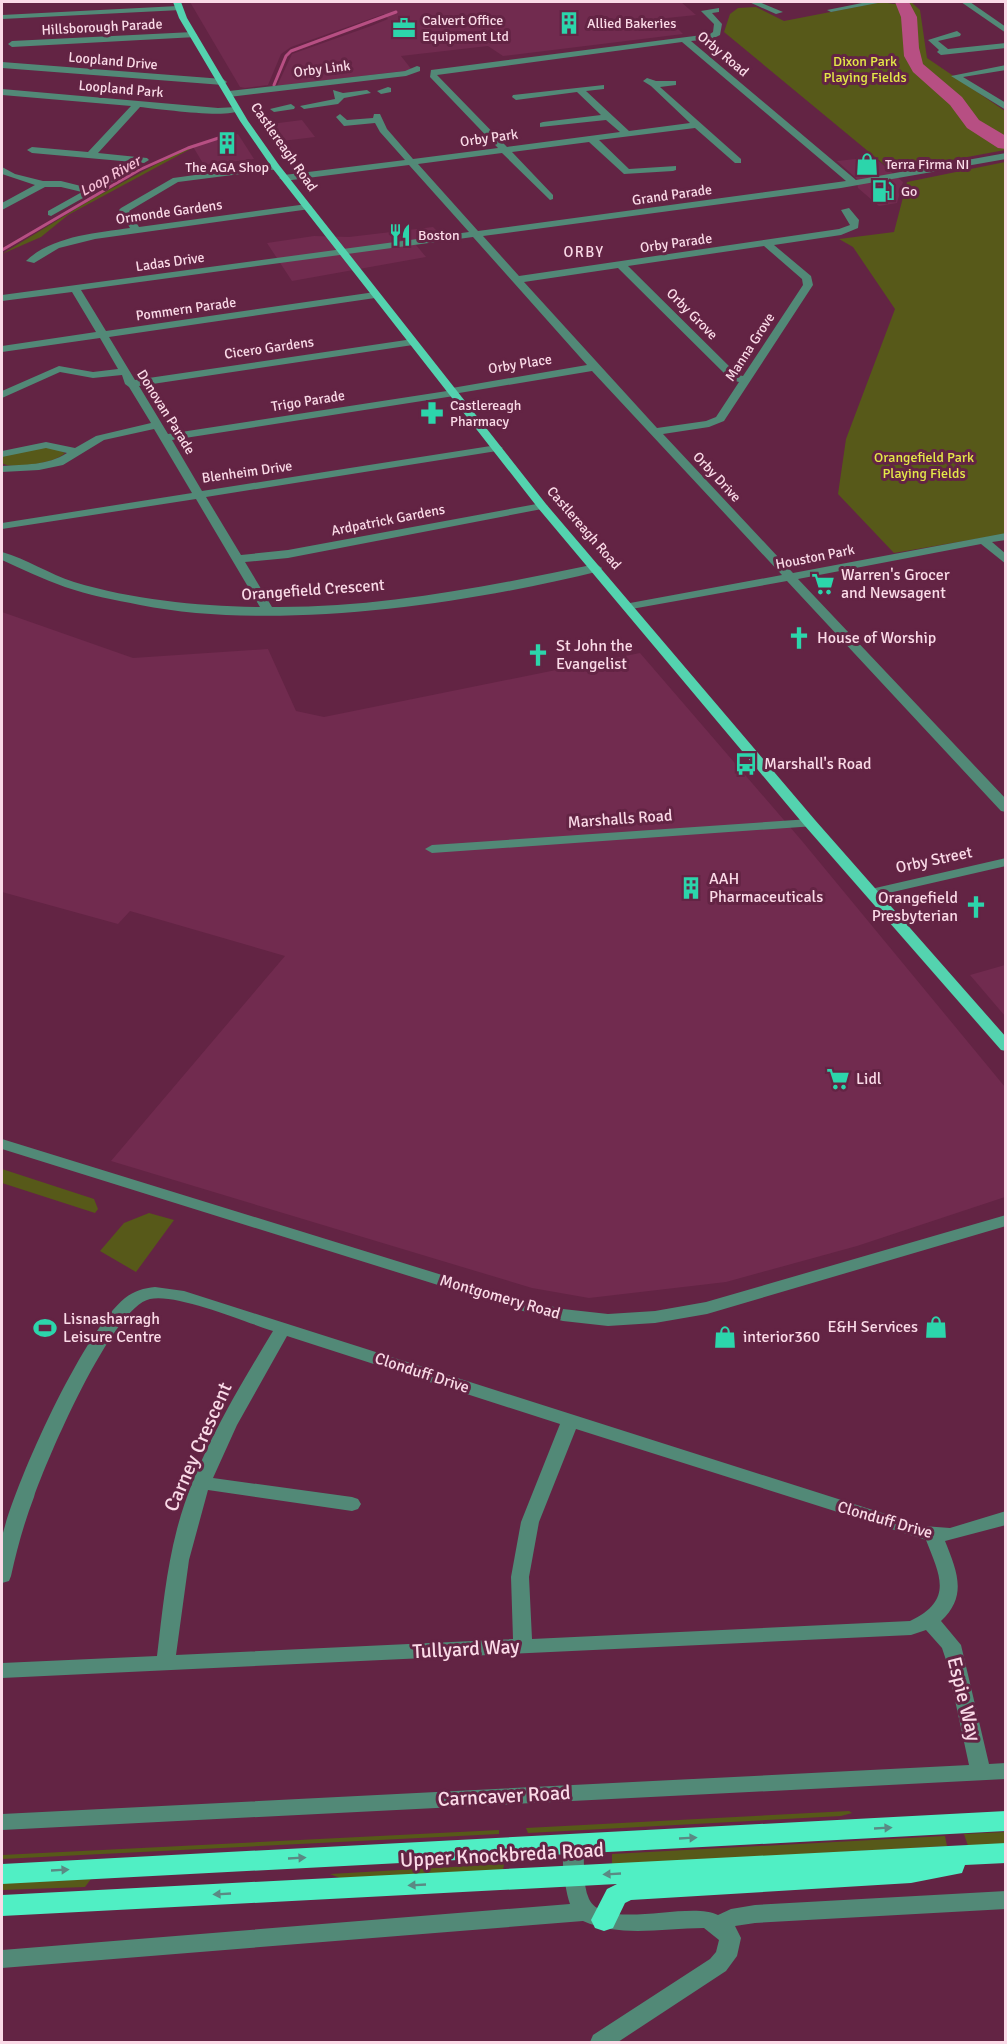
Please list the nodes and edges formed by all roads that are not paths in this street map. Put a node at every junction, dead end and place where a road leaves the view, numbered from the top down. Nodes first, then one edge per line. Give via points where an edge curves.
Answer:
1 (753, 2) edge
2 (879, 2) edge
3 (965, 2) edge
4 (178, 5) edge
5 (716, 10) dead end
6 (831, 10) dead end
7 (779, 12) dead end
8 (2, 17) edge
9 (1005, 31) edge
10 (957, 34) dead end
11 (193, 35) junction
12 (684, 40) junction
13 (12, 44) dead end
14 (1005, 45) edge
15 (2, 65) edge
16 (1004, 68) edge
17 (417, 69) dead end
18 (222, 82) junction
19 (672, 83) dead end
20 (601, 87) dead end
21 (334, 89) junction
22 (579, 90) junction
23 (2, 92) edge
24 (367, 93) dead end
25 (229, 94) junction
26 (515, 98) dead end
27 (138, 104) junction
28 (304, 106) dead end
29 (291, 107) dead end
30 (1005, 107) edge
31 (237, 110) junction
32 (274, 110) dead end
33 (608, 117) junction
34 (344, 122) dead end
35 (543, 125) dead end
36 (698, 125) junction
37 (627, 134) junction
38 (592, 139) junction
39 (32, 150) dead end
40 (505, 150) junction
41 (91, 155) junction
42 (749, 156) dead end
43 (1005, 156) edge
44 (144, 160) dead end
45 (411, 162) junction
46 (276, 167) junction
47 (675, 167) dead end
48 (2, 170) edge
49 (119, 176) dead end
50 (285, 178) junction
51 (41, 183) junction
52 (854, 183) junction
53 (90, 191) junction
54 (550, 197) dead end
55 (5, 206) edge
56 (307, 207) junction
57 (51, 213) dead end
58 (835, 214) dead end
59 (136, 230) junction
60 (475, 235) junction
61 (767, 244) junction
62 (342, 252) junction
63 (21, 253) dead end
64 (621, 265) junction
65 (515, 279) junction
66 (75, 288) junction
67 (375, 295) junction
68 (2, 298) edge
69 (103, 335) junction
70 (413, 342) junction
71 (2, 349) edge
72 (594, 368) junction
73 (124, 372) junction
74 (746, 380) junction
75 (130, 384) junction
76 (453, 392) junction
77 (2, 394) edge
78 (158, 425) junction
79 (655, 432) junction
80 (166, 438) junction
81 (497, 448) junction
82 (77, 452) junction
83 (2, 454) edge
84 (2, 469) edge
85 (199, 495) junction
86 (542, 506) junction
87 (2, 526) edge
88 (1005, 536) edge
89 (983, 540) junction
90 (2, 556) edge
91 (239, 559) junction
92 (1005, 561) edge
93 (596, 568) junction
94 (788, 577) junction
95 (630, 607) junction
96 (269, 612) junction
97 (1005, 808) edge
98 (810, 823) junction
99 (432, 849) dead end
100 (1005, 862) edge
101 (871, 893) junction
102 (1005, 1047) edge
103 (2, 1144) edge
104 (1005, 1220) edge
105 (283, 1329) junction
106 (570, 1421) junction
107 (203, 1483) junction
108 (352, 1504) dead end
109 (1005, 1518) edge
110 (934, 1536) junction
111 (2, 1576) edge
112 (929, 1620) junction
113 (523, 1646) junction
114 (166, 1663) junction
115 (2, 1671) edge
116 (1005, 1771) edge
117 (981, 1773) junction
118 (1000, 1817) edge
119 (2, 1822) edge
120 (573, 1844) junction
121 (1002, 1853) edge
122 (2, 1874) edge
123 (577, 1876) junction
124 (1005, 1900) edge
125 (2, 1906) edge
126 (595, 1916) junction
127 (718, 1925) junction
128 (2, 1959) edge
129 (601, 2043) edge

1 - 7 street
2 - 6 street
3 - 9 street
4 - 8 street
4 - 11 main road, Castlereagh Road
5 - 12 street via 705,11 718,24 716,35
10 - 14 street via 932,40 944,52
11 - 13 street, Hillsborough Parade
11 - 18 main road, Castlereagh Road
12 - 40 street, Orby Road via 434,72
12 - 52 street, Orby Road
15 - 18 street, Loopland Drive
16 - 30 street via 955,76
17 - 21 street, Orby Link
18 - 25 main road, Castlereagh Road
19 - 36 street via 651,82
20 - 22 street
21 - 24 street
21 - 25 street, Orby Link
21 - 28 street via 336,101 322,107
22 - 26 street
22 - 33 street
23 - 27 street, Loopland Park
25 - 31 main road, Castlereagh Road
27 - 31 street, Loopland Park
27 - 41 street
29 - 32 street
31 - 46 main road, Castlereagh Road
33 - 35 street
33 - 37 street
34 - 45 street, Orby Drive via 378,118 383,130
36 - 37 street, Orby Park
36 - 42 street via 736,159
37 - 38 street, Orby Park
38 - 40 street, Orby Park
38 - 47 street via 627,172
39 - 41 street
40 - 45 street, Orby Park
40 - 54 street
41 - 44 street
43 - 52 street, Grand Parade
45 - 50 street, Orby Park
45 - 60 street, Orby Drive
46 - 50 main road, Castlereagh Road
46 - 59 street via 176,180 124,210
48 - 51 street
49 - 53 street
50 - 56 main road, Castlereagh Road
51 - 53 street
51 - 55 street
52 - 60 street, Grand Parade
53 - 57 street
56 - 59 street, Ormonde Gardens
56 - 62 main road, Castlereagh Road
58 - 61 street, Orby Parade via 847,212 855,226 841,232
59 - 63 street, Ormonde Gardens via 73,241 34,259
60 - 62 street, Grand Parade
60 - 65 street, Orby Drive
61 - 64 street, Orby Parade
61 - 74 street, Manna Grove via 809,282
62 - 66 street, Ladas Drive
62 - 67 main road, Castlereagh Road
64 - 65 street, Orby Parade
64 - 74 street, Orby Grove via 735,378
65 - 72 street, Orby Drive
66 - 68 street, Ladas Drive
66 - 69 street, Donovan Parade
67 - 69 street, Pommern Parade
67 - 70 main road, Castlereagh Road
69 - 71 street, Pommern Parade
69 - 73 street, Donovan Parade
70 - 75 street, Cicero Gardens
70 - 76 main road, Castlereagh Road
72 - 76 street, Orby Place
72 - 79 street, Orby Drive
73 - 75 street, Donovan Parade
73 - 77 street via 93,375 59,369
74 - 79 street, Manna Grove via 716,422
75 - 78 street, Donovan Parade
76 - 80 street, Trigo Parade
76 - 81 main road, Castlereagh Road
78 - 80 street, Donovan Parade
78 - 82 street via 100,438
79 - 94 street, Orby Drive
80 - 85 street, Donovan Parade
81 - 85 street, Blenheim Drive
81 - 86 main road, Castlereagh Road
82 - 83 street via 46,445
82 - 84 street via 50,465
85 - 87 street, Blenheim Drive
85 - 91 street, Donovan Parade
86 - 91 street, Ardpatrick Gardens via 288,554
86 - 93 main road, Castlereagh Road
88 - 89 street, Houston Park
89 - 92 street
89 - 94 street, Houston Park
90 - 96 street, Orangefield Crescent via 56,581 104,593 223,612
91 - 96 street, Donovan Parade
93 - 95 main road, Castlereagh Road
93 - 96 street, Orangefield Crescent via 445,596
94 - 95 street, Houston Park
94 - 97 street, Orby Drive
95 - 98 main road, Castlereagh Road
98 - 99 street, Marshalls Road
98 - 101 main road, Castlereagh Road
100 - 101 street, Orby Street
101 - 102 main road, Castlereagh Road
103 - 104 street, Montgomery Road via 521,1305 608,1320 707,1308
105 - 106 street, Clonduff Drive
105 - 107 street, Carney Crescent via 232,1413
105 - 111 street, Clonduff Drive via 178,1295 158,1292 134,1299 98,1345 56,1423 18,1512
106 - 110 street, Clonduff Drive
106 - 113 street via 530,1522 520,1577
107 - 108 street
107 - 114 street, Carney Crescent via 187,1527
109 - 110 street, Clonduff Drive
110 - 112 street via 951,1582 940,1610
112 - 113 street, Tullyard Way via 910,1628
112 - 117 street, Espie Way via 951,1645
113 - 114 street, Tullyard Way
114 - 115 street, Tullyard Way
116 - 117 street, Carncaver Road
117 - 119 street, Carncaver Road
120 -> 118 highway, Upper Knockbreda Road
122 -> 120 highway, Upper Knockbreda Road
120 - 123 street
121 -> 123 highway, Upper Knockbreda Road
121 - 126 highway via 911,1873 628,1890
123 -> 125 highway, Upper Knockbreda Road
123 - 126 street via 580,1903
124 - 127 street via 755,1914 731,1918
126 - 127 street via 635,1923 693,1918
126 - 128 street
127 - 129 street via 726,1931 730,1947 718,1965

